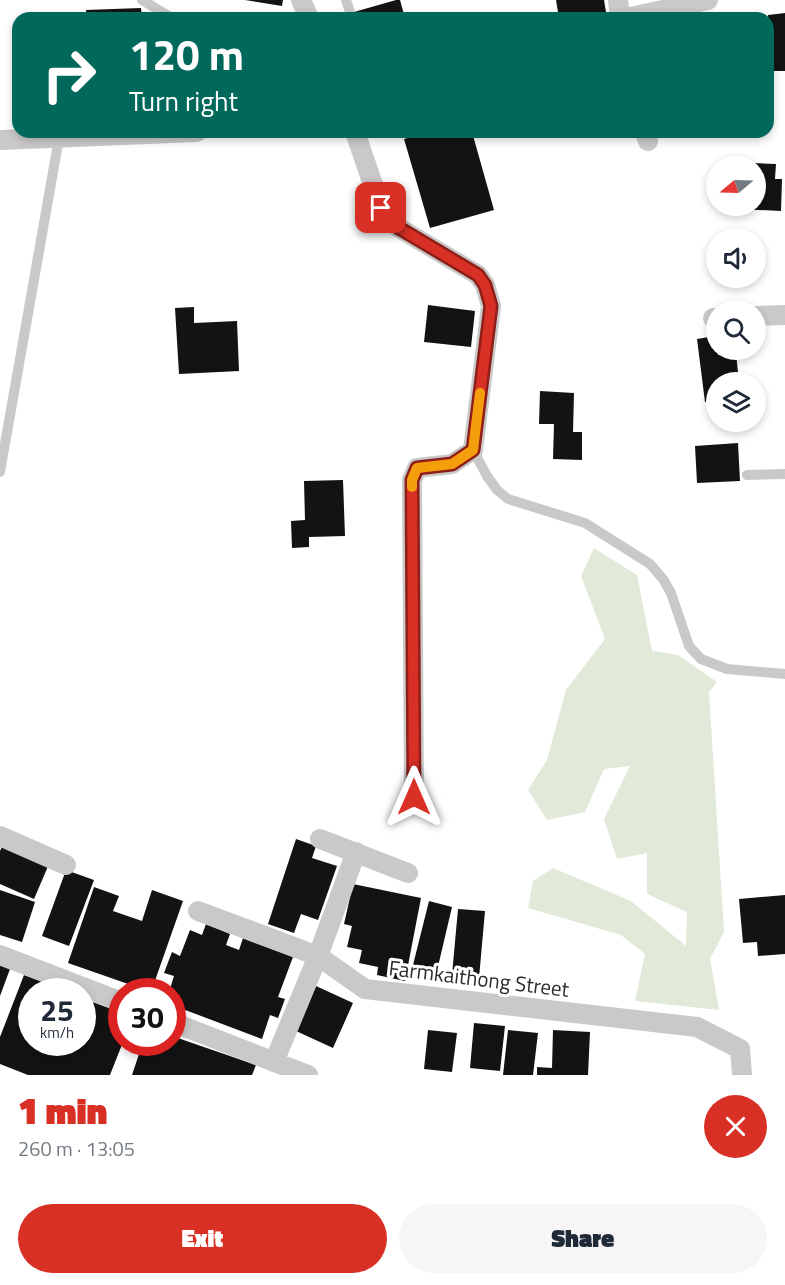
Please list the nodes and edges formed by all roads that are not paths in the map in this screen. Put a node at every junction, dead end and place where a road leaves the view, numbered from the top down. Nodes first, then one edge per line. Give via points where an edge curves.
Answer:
1 (141, 0) edge
2 (708, 0) edge
3 (162, 12) edge
4 (653, 12) edge
5 (59, 138) joint
6 (357, 138) edge
7 (0, 140) edge
8 (785, 315) edge
9 (766, 316) edge
10 (473, 450) junction
11 (0, 472) edge
12 (785, 474) edge
13 (747, 475) dead end
14 (785, 674) edge
15 (414, 797) dead end
16 (0, 836) edge
17 (320, 839) dead end
18 (356, 852) junction
19 (66, 865) dead end
20 (408, 873) dead end
21 (198, 911) dead end
22 (0, 955) edge
23 (318, 956) junction
24 (108, 997) edge
25 (186, 1027) edge
26 (274, 1062) junction
27 (308, 1075) edge
28 (742, 1075) edge

1 - 3 lane
2 - 4 street
5 - 7 street
5 - 11 lane
6 - 10 street via 381,208 399,228 478,275 485,285 491,306
8 - 9 street
10 - 14 lane via 496,490 508,499 585,524 650,564 670,593 688,646 701,659 727,669
10 - 15 street via 452,464 417,468 412,480
12 - 13 lane
16 - 19 street
17 - 18 street
18 - 20 street
18 - 23 street
21 - 23 street, Farmkaithong Street
22 - 24 street
23 - 26 street
23 - 28 street, Farmkaithong Street via 365,989 697,1027 740,1049
25 - 26 street
26 - 27 street

